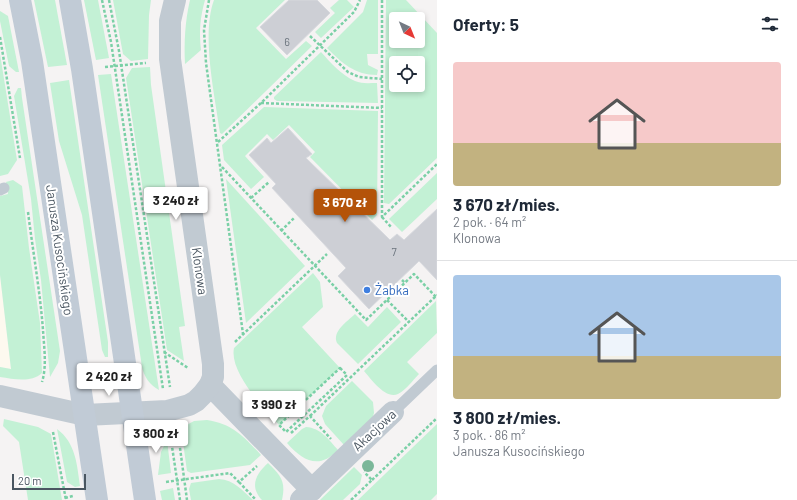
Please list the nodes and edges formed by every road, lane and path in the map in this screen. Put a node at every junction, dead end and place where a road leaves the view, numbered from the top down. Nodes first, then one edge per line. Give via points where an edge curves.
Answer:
1 (20, 0) edge
2 (70, 0) edge
3 (102, 0) edge
4 (109, 0) edge
5 (174, 0) edge
6 (209, 0) edge
7 (359, 0) edge
8 (382, 0) edge
9 (310, 36) dead end
10 (0, 37) edge
11 (320, 45) junction
12 (382, 79) junction
13 (261, 103) junction
14 (382, 108) junction
15 (218, 142) junction
16 (437, 164) edge
17 (22, 166) dead end
18 (221, 166) junction
19 (269, 182) dead end
20 (251, 198) junction
21 (28, 207) dead end
22 (382, 217) junction
23 (294, 218) dead end
24 (391, 227) dead end
25 (281, 231) junction
26 (327, 254) dead end
27 (314, 266) junction
28 (402, 280) dead end
29 (405, 283) junction
30 (436, 296) edge
31 (387, 300) junction
32 (409, 322) junction
33 (243, 334) junction
34 (233, 344) dead end
35 (164, 352) junction
36 (188, 368) dead end
37 (340, 368) joint
38 (437, 370) edge
39 (210, 385) junction
40 (0, 396) edge
41 (45, 406) junction
42 (170, 410) junction
43 (393, 412) joint
44 (133, 414) junction
45 (85, 415) junction
46 (310, 416) dead end
47 (437, 418) edge
48 (372, 480) dead end
49 (239, 482) dead end
50 (306, 495) edge
51 (66, 500) edge
52 (97, 500) edge
53 (145, 500) edge
54 (180, 500) edge
55 (187, 500) edge
56 (256, 500) edge

1 - 45 street, Janusza Kusocińskiego via 32,61
2 - 44 street
3 - 42 path via 111,42
4 - 35 path via 119,51
5 - 39 street, Klonowa via 170,21 170,59 213,364
6 - 15 path via 204,30 206,63
7 - 11 path via 354,12
8 - 12 path
9 - 11 path
10 - 17 path
11 - 12 path via 348,72 359,77
11 - 13 path
12 - 14 path
13 - 14 path
13 - 15 path
14 - 22 path
15 - 18 path
16 - 22 path
18 - 20 path
18 - 33 path
19 - 20 path
20 - 25 path
21 - 41 path via 41,313
22 - 24 path
23 - 25 path
25 - 27 path
26 - 27 path
27 - 31 path via 366,320
27 - 33 path
28 - 29 path
29 - 30 path via 414,274
29 - 31 path
30 - 32 path
31 - 32 path
32 - 46 path
33 - 34 path
35 - 36 path
35 - 42 path
37 - 37 path via 347,375 286,432 279,425
38 - 43 lane, Akacjowa
39 - 42 street via 196,401
39 - 50 street, Akacjowa via 274,449
40 - 41 street
41 - 45 street
41 - 51 path via 49,428 53,430
42 - 44 street
42 - 54 path
42 - 55 path
43 - 50 street, Akacjowa
44 - 45 street
44 - 53 street
45 - 52 street, Janusza Kusocińskiego
47 - 48 path
49 - 56 path

